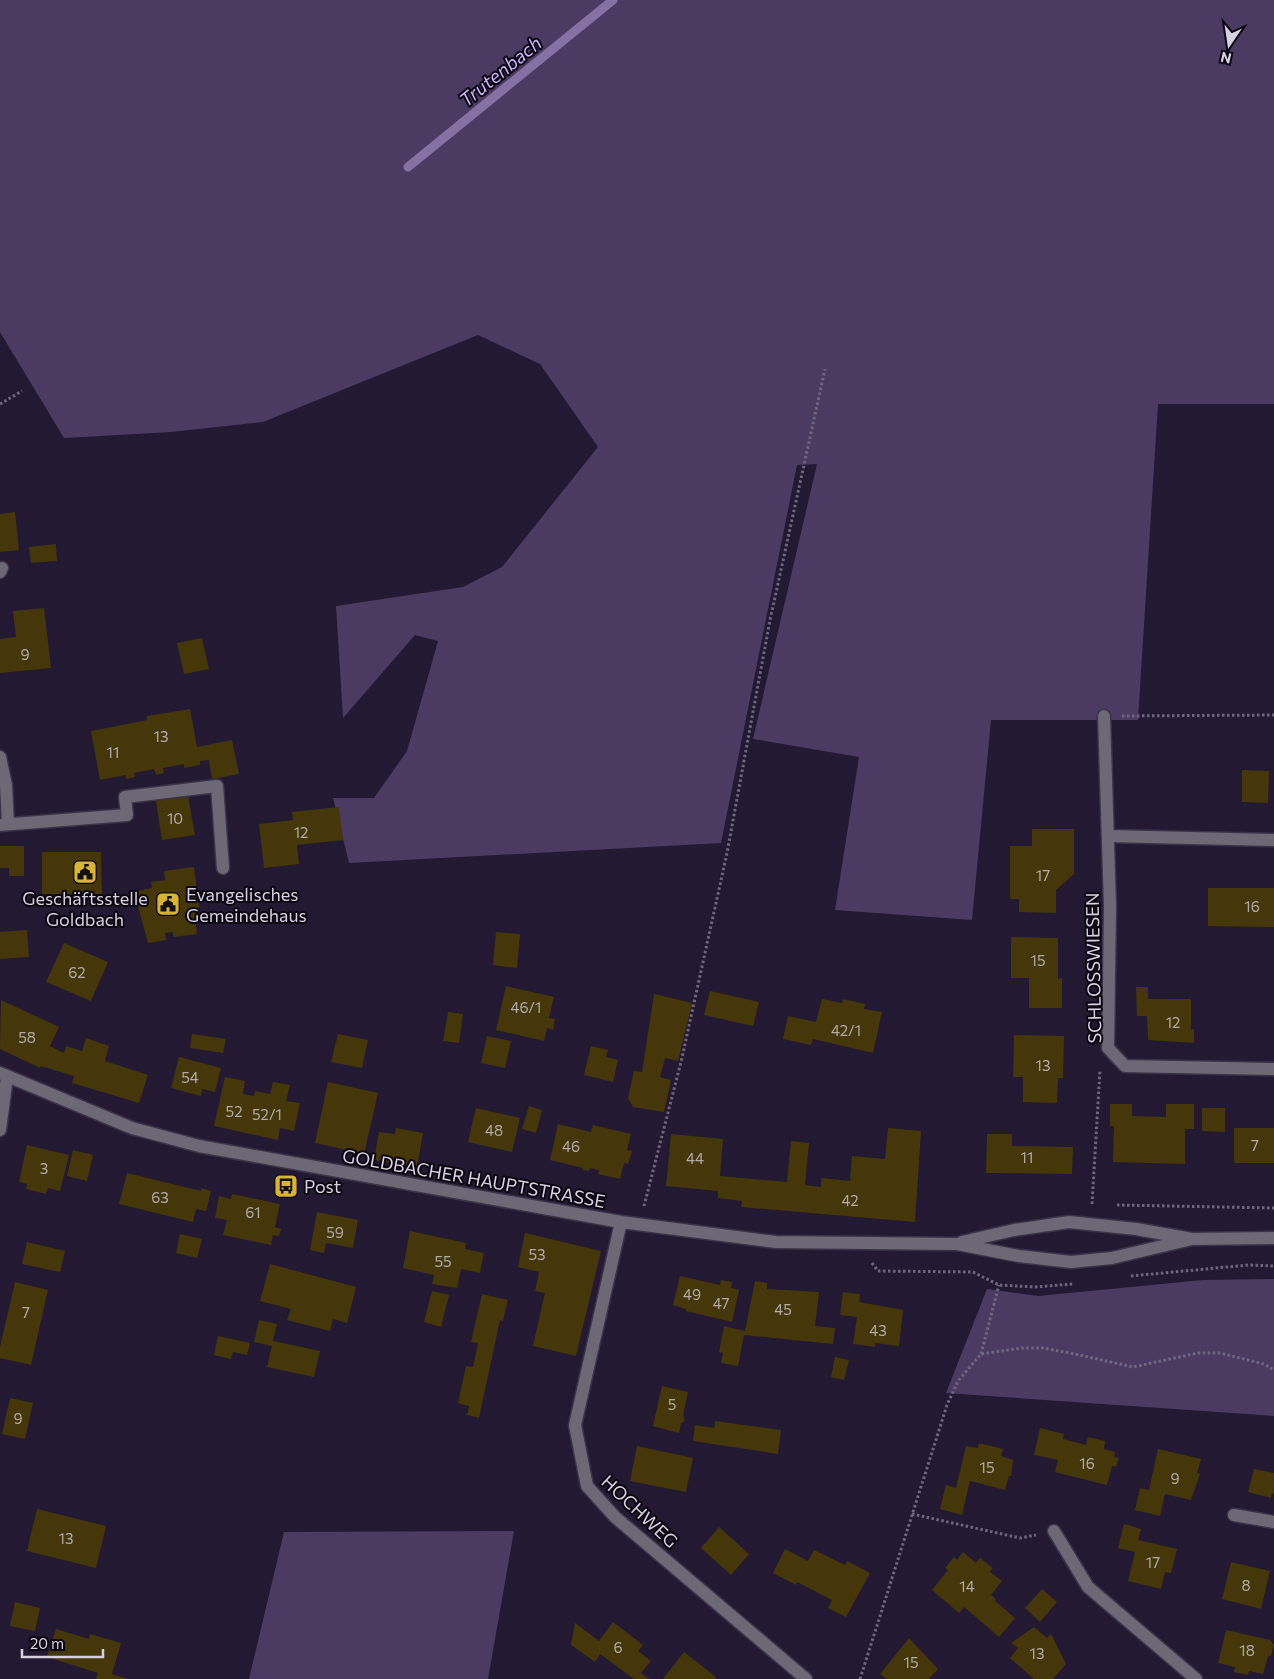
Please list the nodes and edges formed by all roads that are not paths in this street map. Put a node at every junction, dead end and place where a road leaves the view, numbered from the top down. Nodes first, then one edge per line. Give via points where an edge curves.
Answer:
1 (1104, 716) road end
2 (0, 756) edge
3 (4, 825) edge
4 (1108, 836) junction
5 (1274, 840) edge
6 (223, 868) dead end
7 (1274, 1069) edge
8 (4, 1075) edge
9 (0, 1130) edge
10 (621, 1222) junction
11 (1274, 1238) edge
12 (1192, 1239) junction
13 (957, 1244) junction
14 (1234, 1515) dead end
15 (1274, 1522) edge
16 (1054, 1531) road end
17 (806, 1679) edge
18 (1196, 1679) edge

1 - 4 street, SCHLOSSWIESEN
2 - 3 street via 6,785
3 - 6 street via 127,815 125,797 217,786
4 - 5 street
4 - 7 street, SCHLOSSWIESEN via 1108,1047 1125,1066
8 - 9 street
8 - 10 street, GOLDBACHER HAUPTSTRASSE via 132,1128 199,1146
10 - 13 street, GOLDBACHER HAUPTSTRASSE via 776,1242
10 - 17 street, HOCHWEG via 575,1425 587,1486 615,1517
11 - 12 street, GOLDBACHER HAUPTSTRASSE
12 - 13 street, GOLDBACHER HAUPTSTRASSE via 1069,1222 1014,1230
12 - 13 street, GOLDBACHER HAUPTSTRASSE via 1112,1258 1072,1262
14 - 15 street
16 - 18 street via 1088,1587

